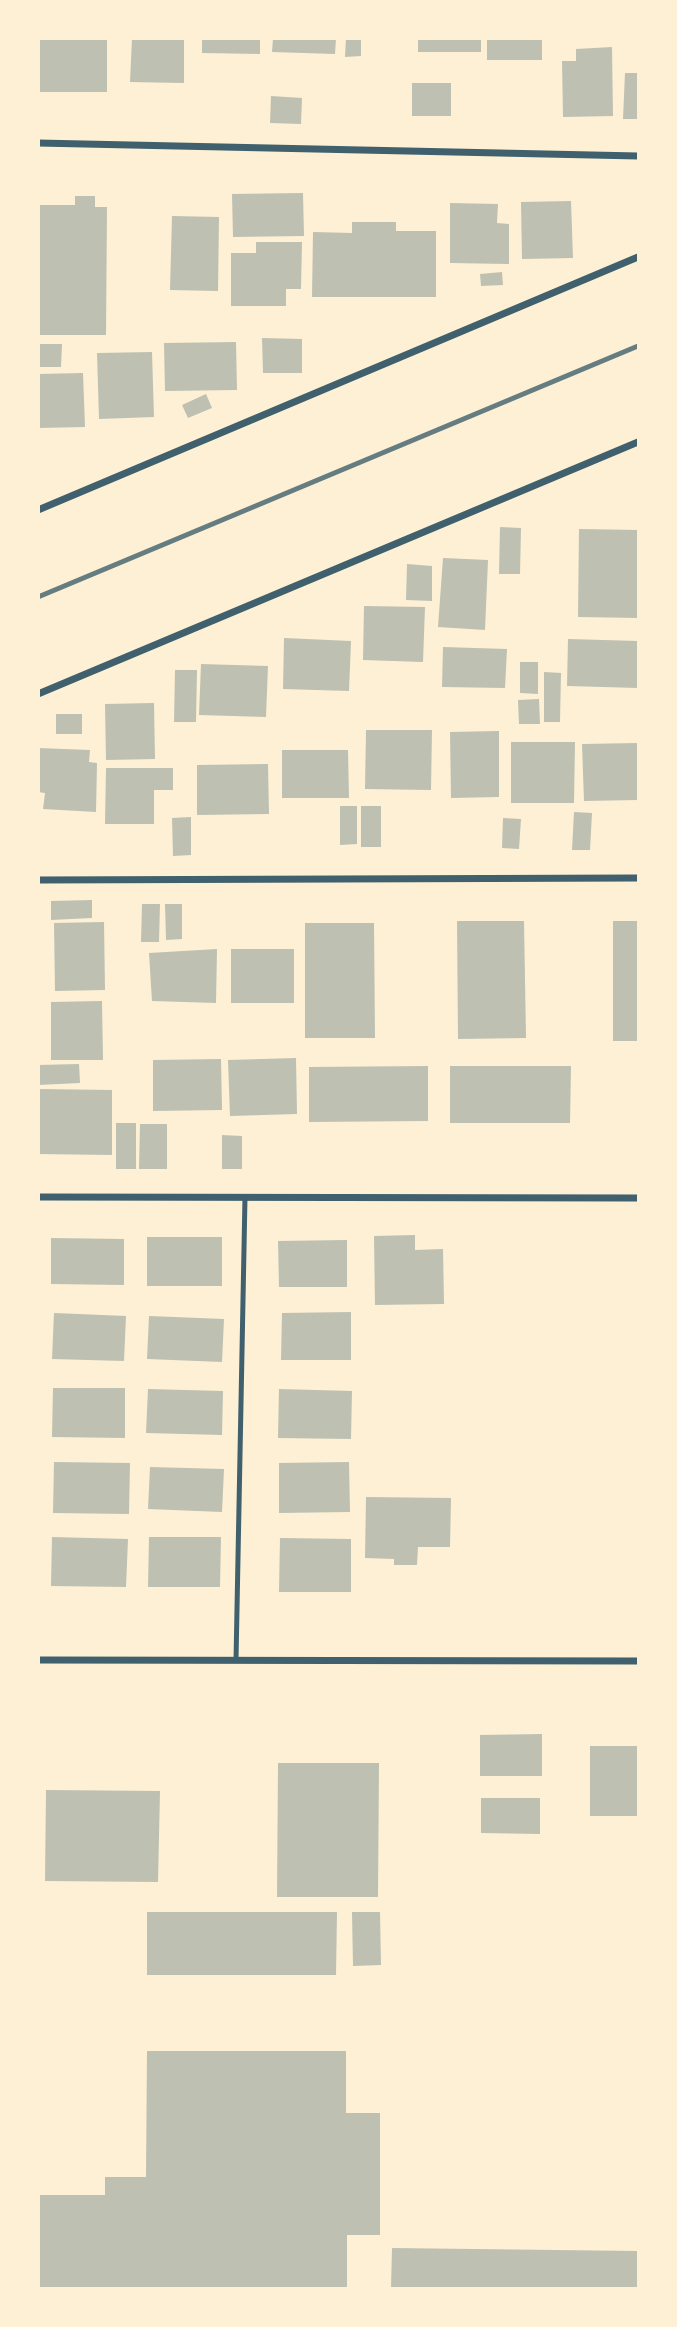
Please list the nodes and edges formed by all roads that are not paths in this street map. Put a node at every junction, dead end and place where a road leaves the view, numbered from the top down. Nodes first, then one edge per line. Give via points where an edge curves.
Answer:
1 (38, 143) edge
2 (639, 156) edge
3 (639, 257) edge
4 (639, 442) edge
5 (38, 509) edge
6 (38, 694) edge
7 (639, 878) edge
8 (38, 880) edge
9 (38, 1197) edge
10 (245, 1197) junction
11 (639, 1198) edge
12 (38, 1660) edge
13 (236, 1660) junction
14 (639, 1661) edge

1 - 2 street
3 - 5 street
4 - 6 street
7 - 8 street
9 - 10 street
10 - 11 street
10 - 13 lane
12 - 13 street
13 - 14 street

